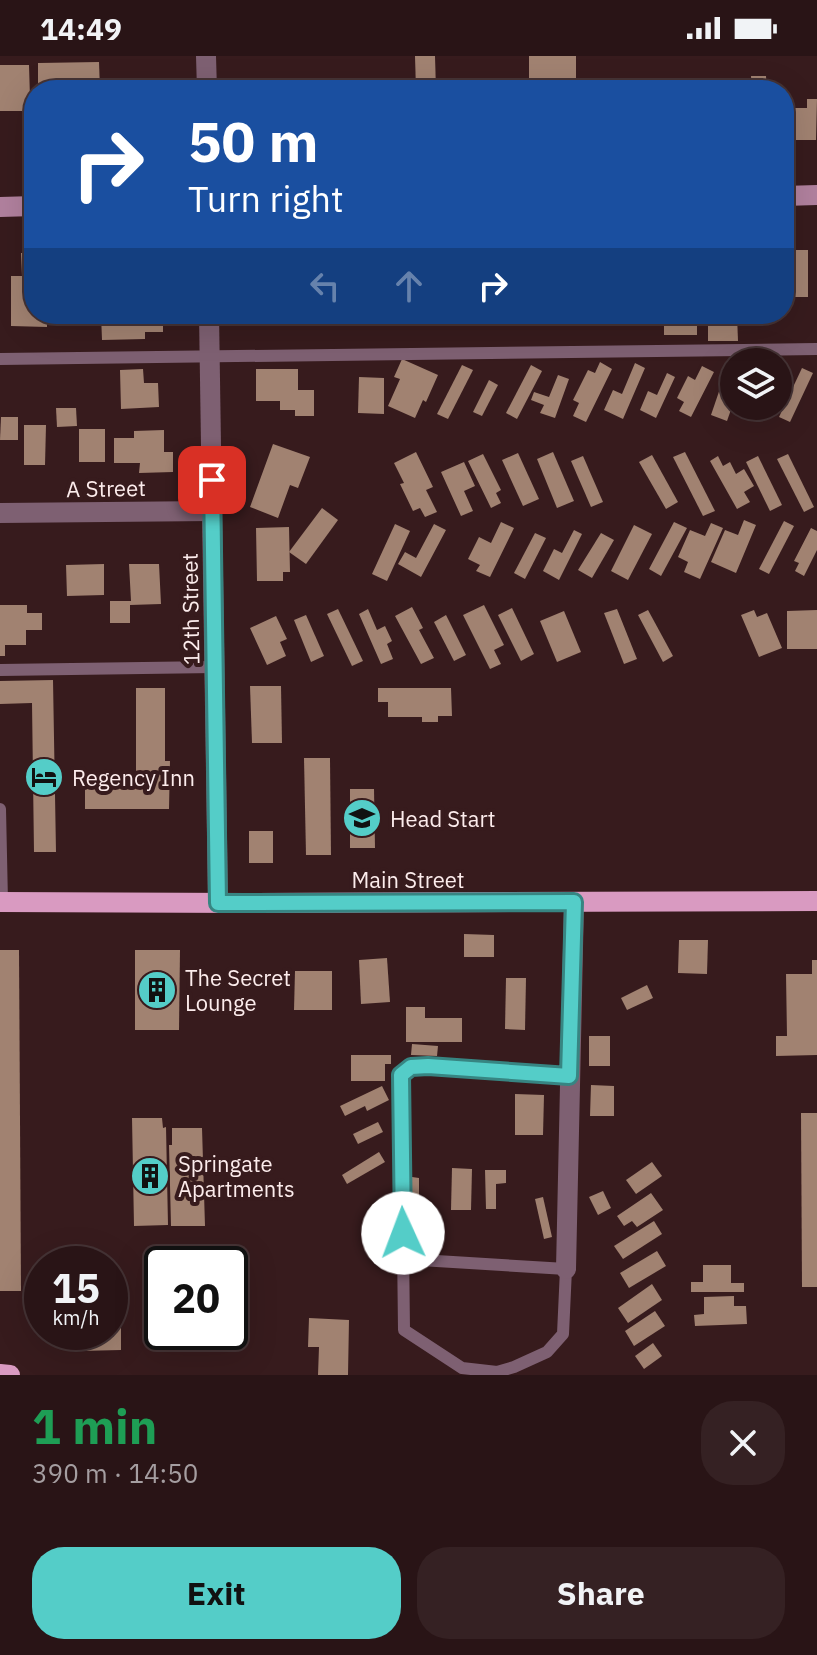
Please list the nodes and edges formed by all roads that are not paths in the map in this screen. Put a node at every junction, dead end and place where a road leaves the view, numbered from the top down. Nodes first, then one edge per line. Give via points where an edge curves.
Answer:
1 (206, 56) edge
2 (207, 80) edge
3 (817, 195) edge
4 (794, 196) edge
5 (24, 206) edge
6 (0, 207) edge
7 (209, 324) edge
8 (817, 349) edge
9 (209, 356) junction
10 (0, 359) edge
11 (212, 511) junction
12 (0, 513) edge
13 (215, 667) junction
14 (0, 670) edge
15 (0, 809) edge
16 (1, 866) edge
17 (817, 901) edge
18 (1, 902) edge
19 (574, 902) junction
20 (218, 903) junction
21 (569, 1076) junction
22 (404, 1259) junction
23 (566, 1269) junction
24 (482, 1372) edge
25 (0, 1374) edge
26 (10, 1375) edge

1 - 2 street
3 - 4 street
5 - 6 street
7 - 9 street, 12th Street
8 - 9 lane
9 - 10 lane
9 - 11 street, 12th Street
11 - 12 street, A Street
11 - 13 street, 12th Street
13 - 14 lane
13 - 20 street, 12th Street
15 - 16 lane
16 - 18 lane
17 - 19 main road, Main Street
18 - 20 main road, Main Street
19 - 20 main road, Main Street
19 - 21 street
21 - 22 lane via 428,1066 411,1067 401,1075
21 - 23 street
22 - 23 lane
22 - 24 lane via 404,1330 462,1368
23 - 24 lane via 563,1334 547,1352 514,1367
25 - 26 main road

